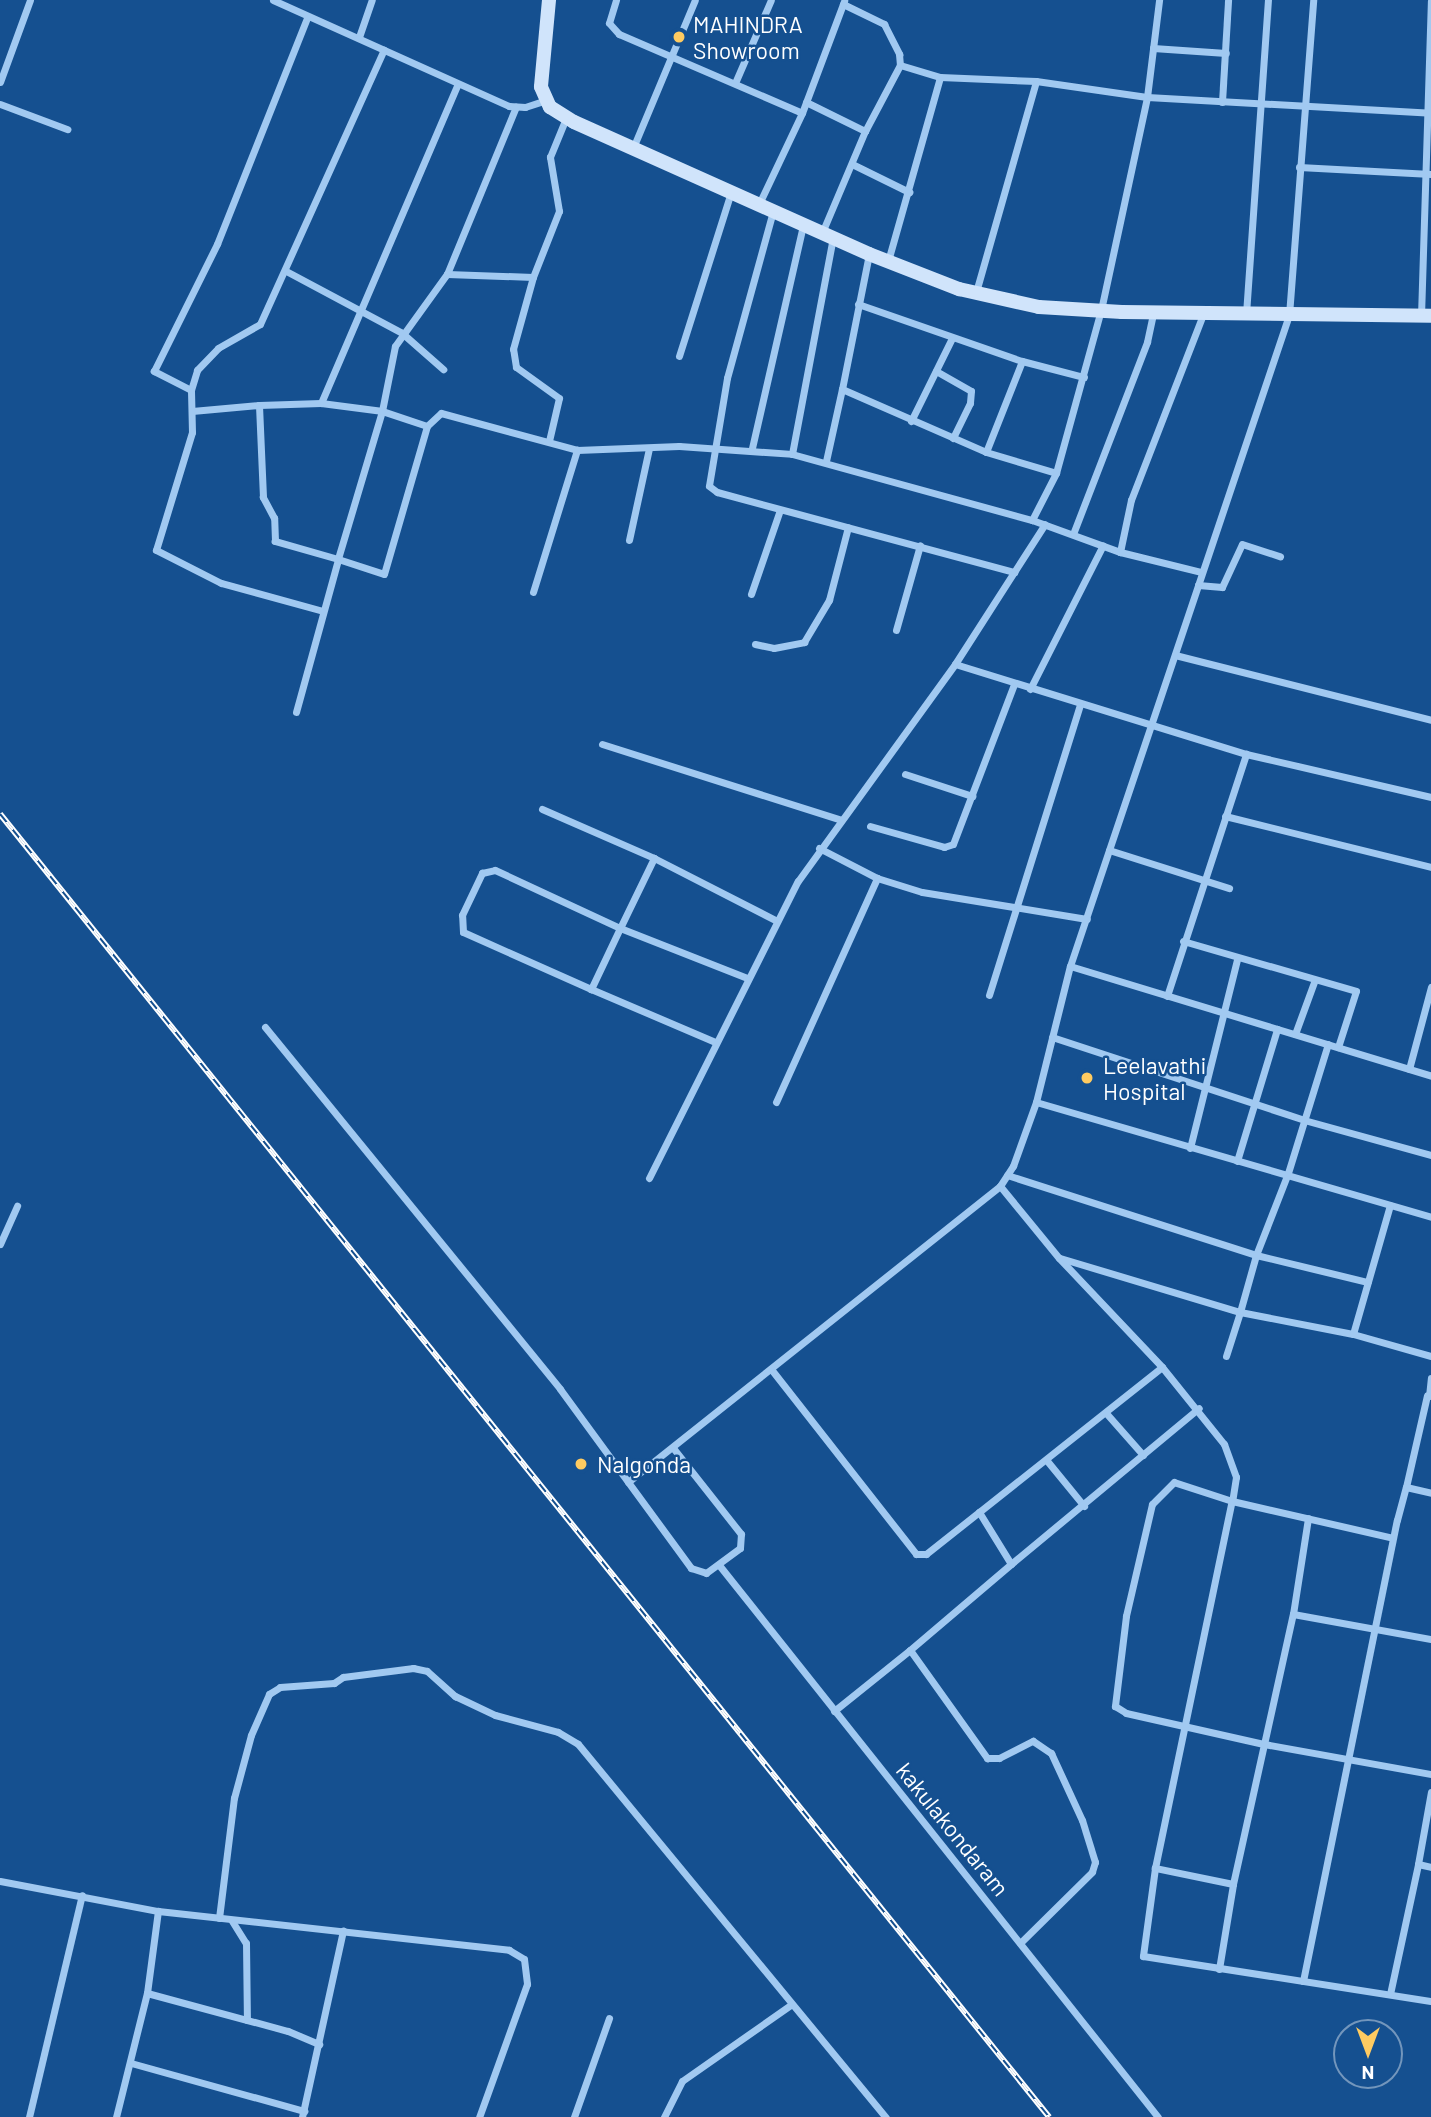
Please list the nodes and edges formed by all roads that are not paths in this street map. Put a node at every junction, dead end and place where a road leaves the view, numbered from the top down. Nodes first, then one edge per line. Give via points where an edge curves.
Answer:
1 (30, 0) edge
2 (372, 0) edge
3 (549, 0) edge
4 (616, 0) edge
5 (695, 0) edge
6 (771, 0) edge
7 (1159, 0) edge
8 (1228, 0) edge
9 (1268, 0) edge
10 (1313, 0) edge
11 (277, 1) edge
12 (1431, 1) edge
13 (844, 2) edge
14 (307, 18) junction
15 (359, 37) junction
16 (1153, 48) junction
17 (384, 50) junction
18 (1226, 53) junction
19 (1429, 53) edge
20 (670, 58) junction
21 (900, 65) junction
22 (940, 77) junction
23 (1035, 81) junction
24 (0, 82) edge
25 (735, 83) junction
26 (457, 86) junction
27 (1147, 97) junction
28 (547, 100) junction
29 (1261, 101) junction
30 (806, 103) junction
31 (1222, 103) junction
32 (1305, 103) junction
33 (0, 104) edge
34 (516, 107) junction
35 (802, 113) junction
36 (1429, 113) edge
37 (567, 117) junction
38 (67, 129) dead end
39 (864, 131) junction
40 (633, 148) junction
41 (852, 164) junction
42 (1299, 167) junction
43 (1428, 174) edge
44 (731, 192) junction
45 (909, 192) junction
46 (758, 205) junction
47 (773, 211) junction
48 (803, 225) junction
49 (827, 236) junction
50 (869, 254) junction
51 (888, 262) junction
52 (286, 271) junction
53 (447, 274) junction
54 (533, 277) junction
55 (976, 293) junction
56 (858, 304) junction
57 (361, 309) junction
58 (1101, 310) junction
59 (1153, 312) junction
60 (1203, 313) junction
61 (1246, 314) junction
62 (1289, 315) junction
63 (1426, 316) edge
64 (402, 333) junction
65 (952, 338) junction
66 (679, 356) dead end
67 (1022, 361) junction
68 (443, 369) dead end
69 (936, 371) junction
70 (1084, 377) junction
71 (842, 389) junction
72 (191, 390) junction
73 (321, 403) junction
74 (259, 405) junction
75 (192, 411) junction
76 (382, 411) junction
77 (911, 421) junction
78 (427, 426) junction
79 (953, 438) junction
80 (548, 441) junction
81 (712, 447) junction
82 (649, 448) junction
83 (751, 448) junction
84 (577, 450) junction
85 (986, 452) junction
86 (792, 454) junction
87 (826, 461) junction
88 (1056, 473) junction
89 (780, 510) junction
90 (1032, 520) junction
91 (1045, 524) junction
92 (848, 527) junction
93 (1073, 534) junction
94 (629, 540) dead end
95 (920, 545) junction
96 (1102, 545) junction
97 (1120, 552) junction
98 (1280, 556) dead end
99 (338, 559) junction
100 (1014, 572) junction
101 (1201, 572) junction
102 (1198, 585) junction
103 (533, 592) dead end
104 (751, 594) dead end
105 (323, 611) junction
106 (896, 630) dead end
107 (755, 644) dead end
108 (1175, 655) junction
109 (955, 664) junction
110 (1014, 684) junction
111 (1030, 689) junction
112 (1080, 705) junction
113 (296, 712) dead end
114 (1431, 720) edge
115 (1152, 726) junction
116 (602, 744) dead end
117 (1246, 754) junction
118 (905, 774) dead end
119 (971, 796) junction
120 (1431, 797) edge
121 (542, 809) dead end
122 (1225, 816) junction
123 (841, 820) junction
124 (870, 826) dead end
125 (818, 848) junction
126 (1110, 850) junction
127 (654, 858) junction
128 (1431, 867) edge
129 (877, 878) junction
130 (1203, 879) junction
131 (1229, 888) dead end
132 (1018, 905) junction
133 (1087, 919) junction
134 (777, 921) junction
135 (620, 928) junction
136 (1183, 941) junction
137 (1237, 958) junction
138 (1070, 966) junction
139 (747, 978) junction
140 (1314, 982) junction
141 (1431, 987) edge
142 (591, 989) junction
143 (989, 995) dead end
144 (1167, 996) junction
145 (1428, 1011) edge
146 (1221, 1012) junction
147 (265, 1027) dead end
148 (1277, 1029) junction
149 (1295, 1034) junction
150 (1052, 1037) junction
151 (715, 1042) junction
152 (1328, 1044) junction
153 (1338, 1047) junction
154 (1409, 1069) junction
155 (1431, 1076) edge
156 (1205, 1086) junction
157 (776, 1102) dead end
158 (1035, 1102) junction
159 (1253, 1104) junction
160 (1304, 1120) junction
161 (1190, 1148) junction
162 (1431, 1155) edge
163 (1237, 1161) junction
164 (1288, 1173) junction
165 (1007, 1175) junction
166 (649, 1178) dead end
167 (1000, 1186) junction
168 (1390, 1205) junction
169 (17, 1206) dead end
170 (1431, 1217) edge
171 (0, 1244) edge
172 (1256, 1255) junction
173 (1059, 1258) junction
174 (1368, 1282) junction
175 (1240, 1312) junction
176 (1353, 1334) junction
177 (1226, 1356) dead end
178 (1431, 1356) edge
179 (1162, 1367) junction
180 (771, 1369) junction
181 (1431, 1378) edge
182 (1429, 1395) edge
183 (1199, 1408) junction
184 (1106, 1413) junction
185 (673, 1448) junction
186 (1143, 1455) junction
187 (1048, 1462) junction
188 (628, 1482) junction
189 (1406, 1488) junction
190 (1431, 1493) edge
191 (1232, 1501) junction
192 (1084, 1506) junction
193 (979, 1512) junction
194 (1308, 1518) junction
195 (1392, 1538) junction
196 (1011, 1564) junction
197 (719, 1565) junction
198 (1293, 1614) junction
199 (1375, 1628) junction
200 (1431, 1640) edge
201 (910, 1650) junction
202 (834, 1711) junction
203 (1182, 1726) junction
204 (1264, 1744) junction
205 (1347, 1760) junction
206 (1431, 1774) edge
207 (1431, 1792) edge
208 (1418, 1864) junction
209 (1431, 1867) edge
210 (1155, 1868) junction
211 (0, 1881) edge
212 (1233, 1884) junction
213 (82, 1895) junction
214 (158, 1911) junction
215 (219, 1918) junction
216 (230, 1919) junction
217 (343, 1930) junction
218 (1020, 1943) junction
219 (1219, 1969) junction
220 (1303, 1982) junction
221 (148, 1993) junction
222 (1390, 1994) junction
223 (1431, 2000) edge
224 (792, 2004) junction
225 (609, 2018) dead end
226 (247, 2020) junction
227 (319, 2044) junction
228 (131, 2063) junction
229 (303, 2114) edge
230 (30, 2117) edge
231 (116, 2117) edge
232 (479, 2117) edge
233 (573, 2117) edge
234 (664, 2117) edge
235 (886, 2117) edge
236 (1158, 2117) edge

1 - 24 street
2 - 15 street
3 - 28 street via 541,87
4 - 20 street via 610,16 613,29
5 - 20 street
6 - 25 street
7 - 16 street
8 - 18 street
9 - 29 street
10 - 32 street
11 - 14 street
12 - 19 street
13 - 21 street via 884,24
13 - 30 street
14 - 15 street
14 - 72 street via 217,244 154,371
15 - 17 street
16 - 18 street
16 - 27 street
17 - 26 street
17 - 52 street
18 - 31 street
19 - 36 street
20 - 25 street
20 - 40 street
21 - 22 street
21 - 39 street
22 - 23 street
22 - 45 street
23 - 27 street
23 - 55 street
25 - 35 street
26 - 34 street
26 - 57 street
27 - 31 street
27 - 58 street
28 - 34 street
28 - 37 street
29 - 31 street
29 - 32 street
29 - 61 street
30 - 35 street
30 - 39 street
32 - 36 street
32 - 42 street
33 - 38 street
34 - 53 street
35 - 46 street
36 - 43 street
37 - 40 street
37 - 54 street via 550,157 559,211
39 - 41 street
40 - 44 street
41 - 45 street
41 - 49 street
42 - 43 street
42 - 62 street
43 - 63 street
44 - 46 street
44 - 66 street
45 - 51 street
46 - 47 street
47 - 48 street
47 - 81 street via 736,338
48 - 49 street
48 - 83 street
49 - 50 street
49 - 86 street
50 - 51 street
50 - 56 street
51 - 55 street
52 - 57 street
52 - 72 street via 260,324 218,348 197,370
53 - 54 street
53 - 64 street
54 - 80 street via 512,361 559,398
55 - 58 street via 1039,307
56 - 65 street
56 - 71 street
57 - 64 street
57 - 73 street
58 - 59 street
58 - 70 street
59 - 60 street
59 - 93 street via 1147,342
60 - 61 street
60 - 97 street via 1131,500
61 - 62 street
62 - 63 street
62 - 101 street
64 - 68 street
64 - 76 street via 395,346
65 - 67 street
65 - 69 street
67 - 70 street
67 - 85 street
69 - 77 street
69 - 79 street via 966,387 972,396
70 - 88 street
71 - 77 street
71 - 87 street
72 - 75 street
73 - 74 street
73 - 76 street
74 - 75 street
74 - 99 street via 263,497 274,518 275,541
75 - 105 street via 192,432 156,550 221,583
76 - 78 street
76 - 99 street
77 - 79 street
78 - 80 street via 441,412
78 - 99 street via 384,574
79 - 85 street
80 - 84 street
81 - 82 street
81 - 83 street
81 - 89 street via 708,482 713,490
82 - 84 street
82 - 94 street
83 - 86 street
84 - 103 street
85 - 88 street
86 - 87 street
87 - 90 street
88 - 90 street
89 - 92 street
89 - 104 street
90 - 91 street
91 - 93 street
91 - 100 street
92 - 95 street
92 - 107 street via 829,600 804,642 774,648
93 - 96 street
95 - 100 street
95 - 106 street
96 - 97 street
96 - 111 street
97 - 101 street
98 - 102 street via 1241,544 1222,587
99 - 105 street
100 - 109 street
101 - 102 street
102 - 108 street
105 - 113 street
108 - 114 street
108 - 115 street
109 - 110 street
109 - 123 street
110 - 111 street
110 - 119 street
111 - 112 street
112 - 115 street
112 - 132 street
115 - 117 street
115 - 126 street
116 - 123 street
117 - 120 street
117 - 122 street
118 - 119 street
119 - 124 street via 957,837 948,846
121 - 127 street
122 - 128 street
122 - 130 street
123 - 125 street
125 - 129 street
125 - 134 street
126 - 130 street
126 - 133 street
127 - 134 street
127 - 135 street
129 - 132 street via 922,892
129 - 157 street
130 - 131 street
130 - 136 street
132 - 133 street
132 - 143 street
133 - 138 street
134 - 139 street
135 - 139 street
135 - 142 street
135 - 142 street via 495,870 482,873 467,902 461,925 468,936
136 - 137 street
136 - 144 street
137 - 140 street
137 - 146 street
138 - 144 street
138 - 150 street
139 - 151 street
140 - 149 street
140 - 153 street via 1356,991
141 - 145 street
142 - 151 street
144 - 146 street
145 - 154 street
146 - 148 street
146 - 156 street
147 - 188 street via 560,1389
148 - 149 street
148 - 159 street
149 - 152 street
150 - 156 street
150 - 158 street
151 - 166 street
152 - 153 street
152 - 160 street
153 - 154 street
154 - 155 street
156 - 159 street
156 - 161 street
158 - 161 street
158 - 165 street
159 - 160 street
159 - 163 street
160 - 162 street
160 - 164 street
161 - 163 street
163 - 164 street
164 - 168 street
164 - 172 street
165 - 167 street
165 - 172 street
167 - 173 street
167 - 180 street
168 - 170 street
168 - 174 street
169 - 171 street
172 - 174 street
172 - 175 street
173 - 175 street
173 - 179 street
174 - 176 street
175 - 176 street
175 - 177 street
176 - 178 street
179 - 183 street
179 - 184 street
180 - 185 street
180 - 193 street via 916,1555 926,1554
181 - 182 street
182 - 189 street
183 - 186 street
183 - 191 street via 1233,1466
184 - 186 street
184 - 187 street
185 - 188 street
185 - 197 street via 741,1534 740,1548
186 - 192 street
187 - 192 street
187 - 193 street
188 - 197 street via 691,1568 706,1573
189 - 190 street
189 - 195 street
191 - 194 street
191 - 203 street
191 - 203 street via 1174,1482 1152,1504 1142,1539 1115,1706 1126,1713
192 - 196 street
193 - 196 street
194 - 195 street
194 - 198 street
195 - 199 street
196 - 201 street
197 - 202 street, kakulakondaram
198 - 199 street
198 - 204 street
199 - 200 street
199 - 205 street
201 - 202 street
201 - 218 street via 986,1758 999,1758 1033,1741 1051,1753 1082,1820 1095,1862 1092,1872
202 - 218 street, kakulakondaram
203 - 204 street
203 - 210 street
204 - 205 street
204 - 212 street
205 - 206 street
205 - 220 street
207 - 208 street
208 - 209 street
208 - 222 street
210 - 212 street
210 - 219 street via 1143,1956
211 - 213 street
212 - 219 street
213 - 214 street
213 - 230 street
214 - 215 street
214 - 221 street
215 - 216 street
215 - 224 street via 234,1798 251,1735 269,1694 280,1687 334,1683 343,1676 413,1668 427,1671 455,1696 495,1715 558,1732 578,1744
216 - 217 street
216 - 226 street via 242,1931 246,1944
217 - 227 street
217 - 232 street via 509,1950 524,1959 527,1984
218 - 236 street, kakulakondaram
219 - 220 street
220 - 222 street
221 - 226 street
221 - 228 street
222 - 223 street
224 - 234 street via 682,2081
224 - 235 street
225 - 233 street
226 - 227 street
227 - 229 street
228 - 229 street
228 - 231 street

